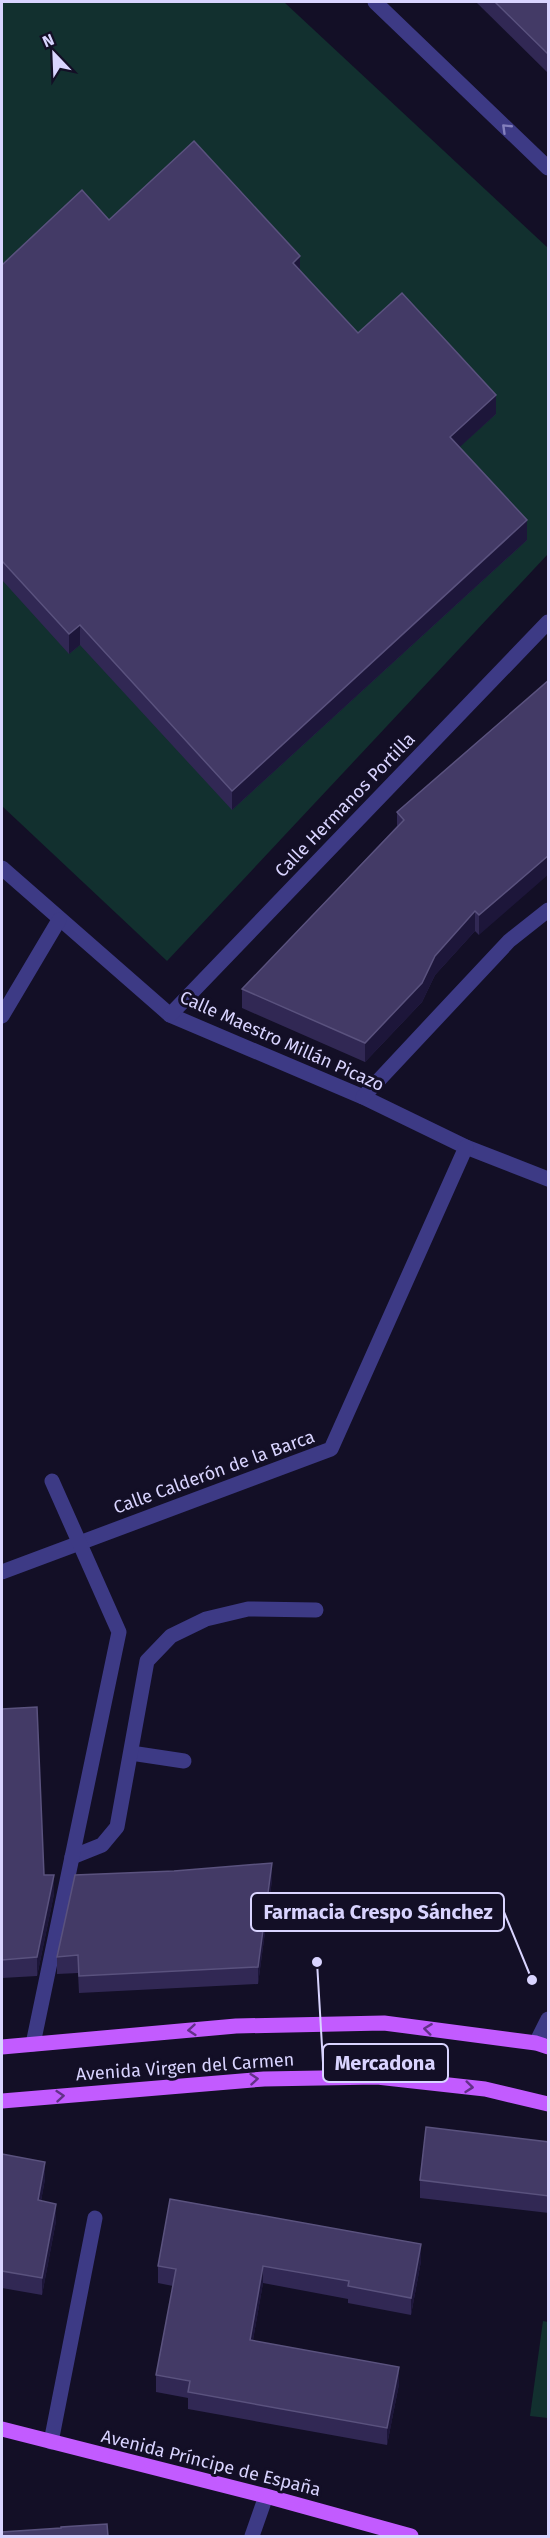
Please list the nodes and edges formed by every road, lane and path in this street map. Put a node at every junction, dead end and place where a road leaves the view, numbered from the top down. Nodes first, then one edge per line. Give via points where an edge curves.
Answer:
1 (375, 2) edge
2 (549, 168) edge
3 (549, 622) edge
4 (2, 868) edge
5 (549, 910) edge
6 (59, 920) junction
7 (170, 1015) junction
8 (2, 1016) edge
9 (363, 1097) junction
10 (466, 1147) junction
11 (549, 1179) edge
12 (52, 1481) dead end
13 (79, 1543) junction
14 (2, 1572) edge
15 (316, 1610) dead end
16 (131, 1753) junction
17 (184, 1761) dead end
18 (72, 1857) junction
19 (549, 2019) edge
20 (33, 2044) junction
21 (542, 2045) edge
22 (2, 2047) edge
23 (2, 2101) edge
24 (549, 2103) edge
25 (95, 2218) dead end
26 (2, 2430) edge
27 (51, 2442) junction
28 (266, 2496) junction
29 (252, 2536) edge
30 (411, 2536) edge

2 -> 1 street
3 - 7 street, Calle Hermanos Portilla
4 - 6 street, Calle Maestro Millán Picazo
5 - 9 street via 509,942
6 - 7 street, Calle Maestro Millán Picazo
6 - 8 street
7 - 9 street, Calle Maestro Millán Picazo
9 - 10 street, Calle Maestro Millán Picazo
10 - 11 street, Calle Maestro Millán Picazo
10 - 13 street, Calle Calderón de la Barca via 331,1449
12 - 13 street
13 - 14 street, Calle Calderón de la Barca
13 - 18 street via 119,1632
15 - 16 street via 248,1609 206,1619 171,1636 147,1661
16 - 17 street
16 - 18 street via 117,1827 102,1845
18 - 20 street
19 - 21 street
21 -> 20 main road, Avenida Virgen del Carmen via 384,2023 236,2026
20 - 22 main road, Avenida Virgen del Carmen
23 -> 24 main road, Avenida Virgen del Carmen via 264,2079 377,2077 485,2089
25 - 27 street
26 - 27 main road, Avenida Príncipe de España
27 - 28 main road, Avenida Príncipe de España
28 - 29 street
28 - 30 main road, Avenida Príncipe de España

